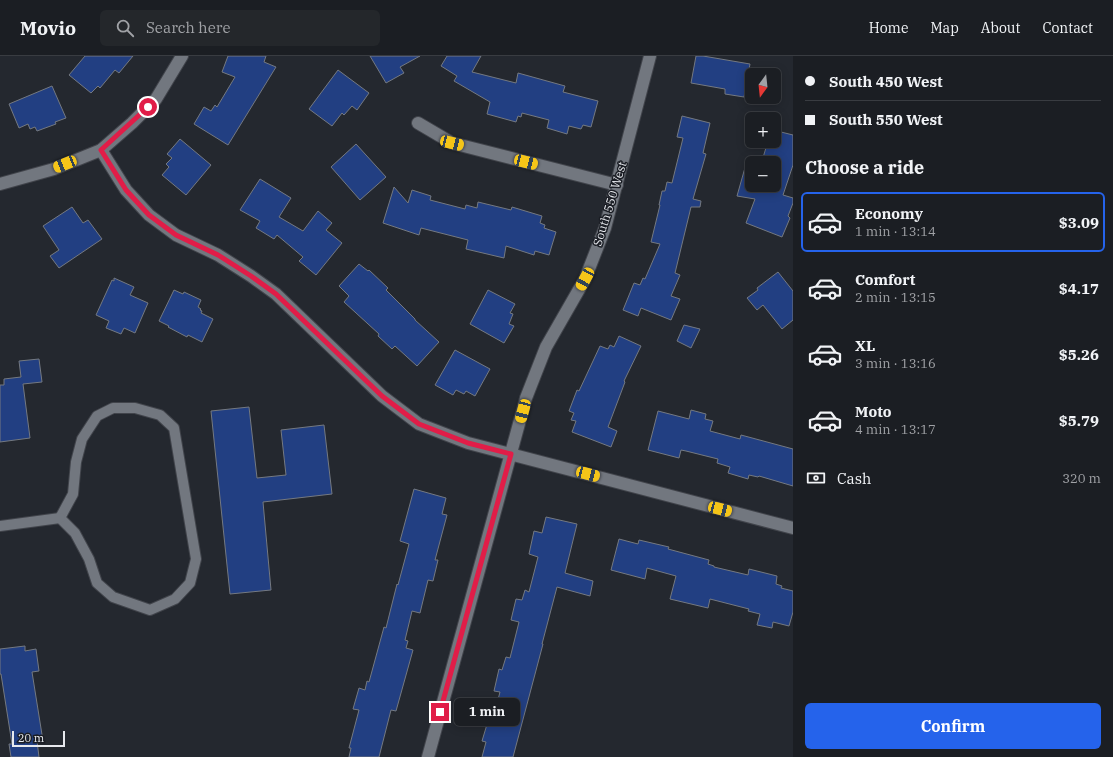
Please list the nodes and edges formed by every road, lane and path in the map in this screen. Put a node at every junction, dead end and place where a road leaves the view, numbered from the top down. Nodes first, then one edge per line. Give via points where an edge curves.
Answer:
1 (182, 56) edge
2 (650, 56) edge
3 (418, 123) dead end
4 (101, 150) junction
5 (0, 184) edge
6 (617, 185) junction
7 (511, 454) junction
8 (60, 518) junction
9 (0, 526) edge
10 (793, 528) edge
11 (428, 757) edge

1 - 4 street via 156,99
2 - 6 street, South 550 West
3 - 6 street via 452,143
4 - 5 street via 54,169
4 - 7 street via 126,190 149,215 176,235 218,255 276,294 382,396 419,424 468,443
6 - 7 street, South 550 West via 605,228 585,279 546,347 529,391
7 - 10 street
7 - 11 street, South 550 West
8 - 8 lane via 72,494 82,439 97,416 113,408 135,408 160,415 174,428 196,559 190,583 175,599 150,610 113,598 97,583 89,559 74,533
8 - 9 lane

